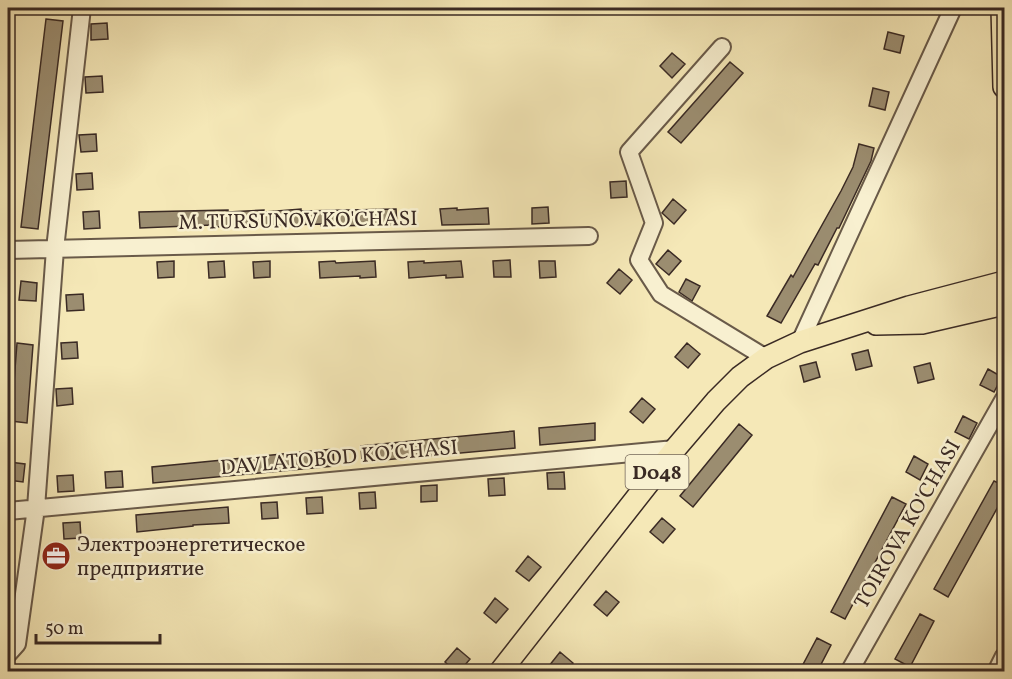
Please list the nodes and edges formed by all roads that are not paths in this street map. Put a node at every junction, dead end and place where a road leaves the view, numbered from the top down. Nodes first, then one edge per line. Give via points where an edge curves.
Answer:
1 (82, 8) edge
2 (953, 8) edge
3 (1002, 8) edge
4 (723, 47) dead end
5 (1005, 87) edge
6 (589, 236) dead end
7 (55, 249) junction
8 (8, 250) edge
9 (1005, 282) edge
10 (1005, 304) edge
11 (855, 324) junction
12 (800, 342) junction
13 (766, 358) junction
14 (1005, 399) edge
15 (675, 449) junction
16 (36, 508) junction
17 (8, 511) edge
18 (8, 654) edge
19 (1005, 656) edge
20 (500, 672) edge
21 (849, 672) edge
22 (996, 672) edge

1 - 7 street
2 - 12 street
3 - 5 main road
4 - 13 street via 629,152 654,223 639,260 661,294
6 - 7 street, M. TURSUNOV KO'CHASI
7 - 8 street, M. TURSUNOV KO'CHASI
7 - 16 street
9 - 11 main road, D048
10 - 11 main road, D048 via 922,322
11 - 12 main road, D048
12 - 13 main road, D048
13 - 15 main road, D048 via 727,389
14 - 21 street, TOIROVA KO'CHASI
15 - 16 street, DAVLATOBOD KO’CHASI
15 - 20 main road, D048
16 - 17 street, DAVLATOBOD KO’CHASI
16 - 18 street via 16,644
19 - 22 street

